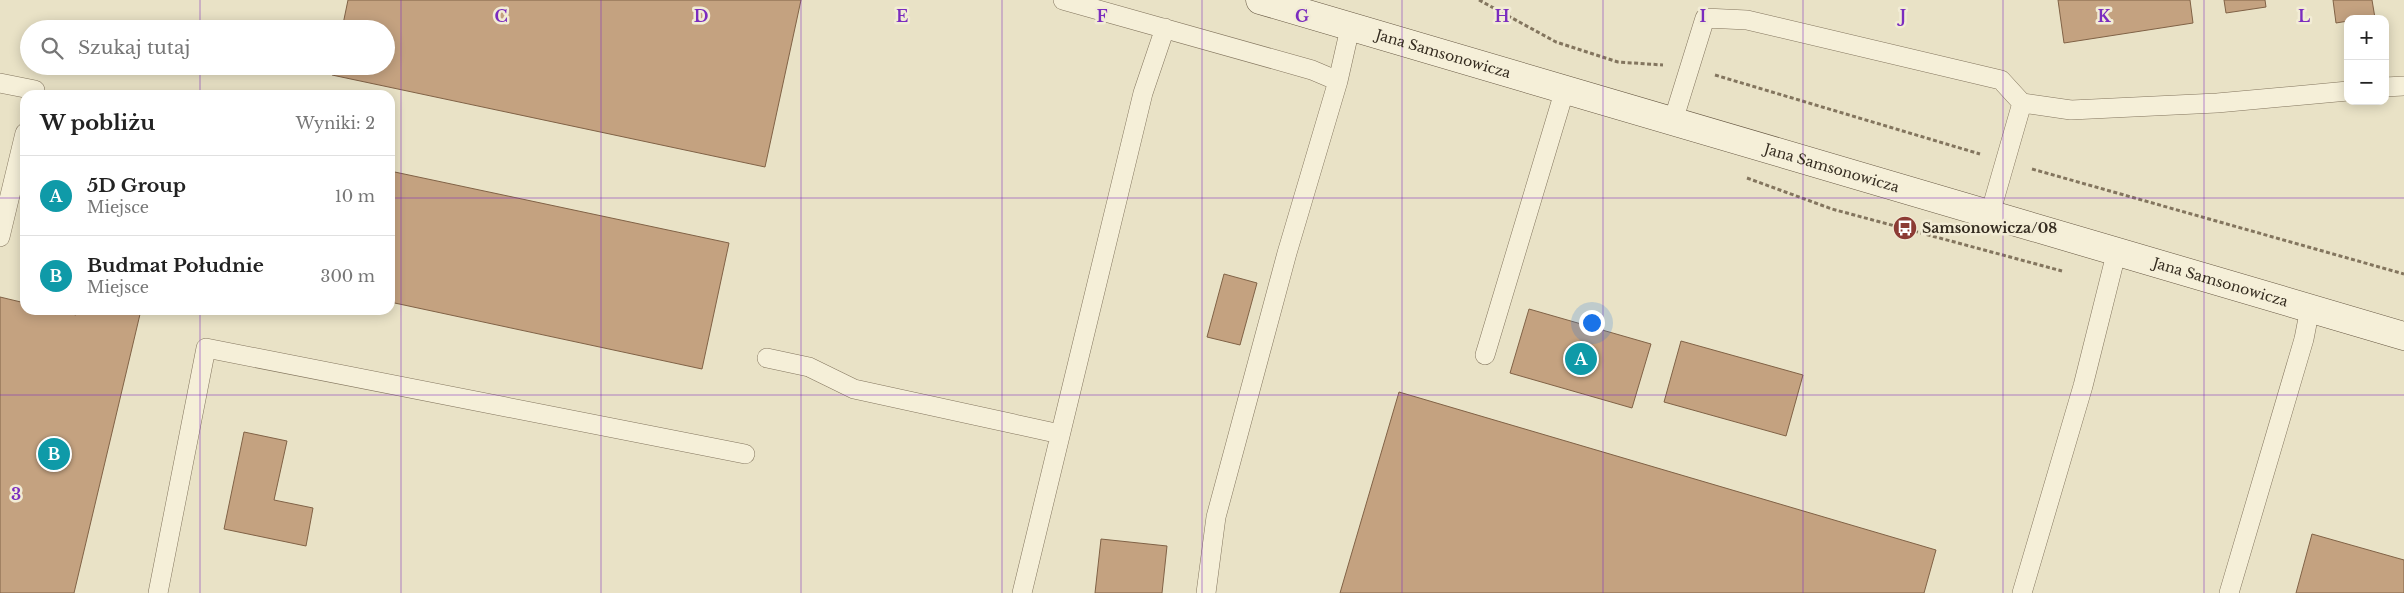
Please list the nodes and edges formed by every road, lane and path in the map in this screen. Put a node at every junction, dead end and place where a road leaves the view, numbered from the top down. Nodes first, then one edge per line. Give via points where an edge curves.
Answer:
1 (1063, 0) edge
2 (1260, 0) edge
3 (1479, 0) edge
4 (1165, 28) junction
5 (1350, 28) junction
6 (1690, 67) junction
7 (0, 82) edge
8 (1338, 82) junction
9 (2404, 86) edge
10 (2389, 87) edge
11 (1565, 89) junction
12 (35, 90) edge
13 (2344, 91) edge
14 (2022, 103) junction
15 (1673, 121) junction
16 (20, 154) edge
17 (2006, 161) junction
18 (1990, 214) junction
19 (0, 237) edge
20 (2117, 250) junction
21 (2404, 274) edge
22 (2310, 308) junction
23 (2404, 336) edge
24 (1485, 355) dead end
25 (767, 358) dead end
26 (1060, 434) junction
27 (745, 454) dead end
28 (158, 593) edge
29 (1022, 593) edge
30 (1206, 593) edge
31 (2022, 593) edge
32 (2229, 593) edge

1 - 4 lane
2 - 5 main road, Jana Samsonowicza
3 - 6 path via 1556,42 1618,62
4 - 8 lane via 1312,70
4 - 26 lane via 1143,93
5 - 8 lane
5 - 11 main road, Jana Samsonowicza
6 - 14 lane via 1705,18 1747,20 2001,80
6 - 15 lane
6 - 17 path
7 - 12 lane
8 - 30 lane via 1287,253 1216,517
9 - 10 lane
11 - 15 main road, Jana Samsonowicza
11 - 24 lane
13 - 14 lane via 2216,103 2071,110
14 - 17 lane
15 - 18 main road, Jana Samsonowicza
16 - 19 lane
17 - 18 lane
17 - 21 path
18 - 20 main road, Jana Samsonowicza
20 - 22 main road, Jana Samsonowicza
20 - 31 lane via 2083,386
22 - 23 main road, Jana Samsonowicza
22 - 32 lane via 2304,339
25 - 26 lane via 809,367 854,389
26 - 29 lane
27 - 28 lane via 206,348

